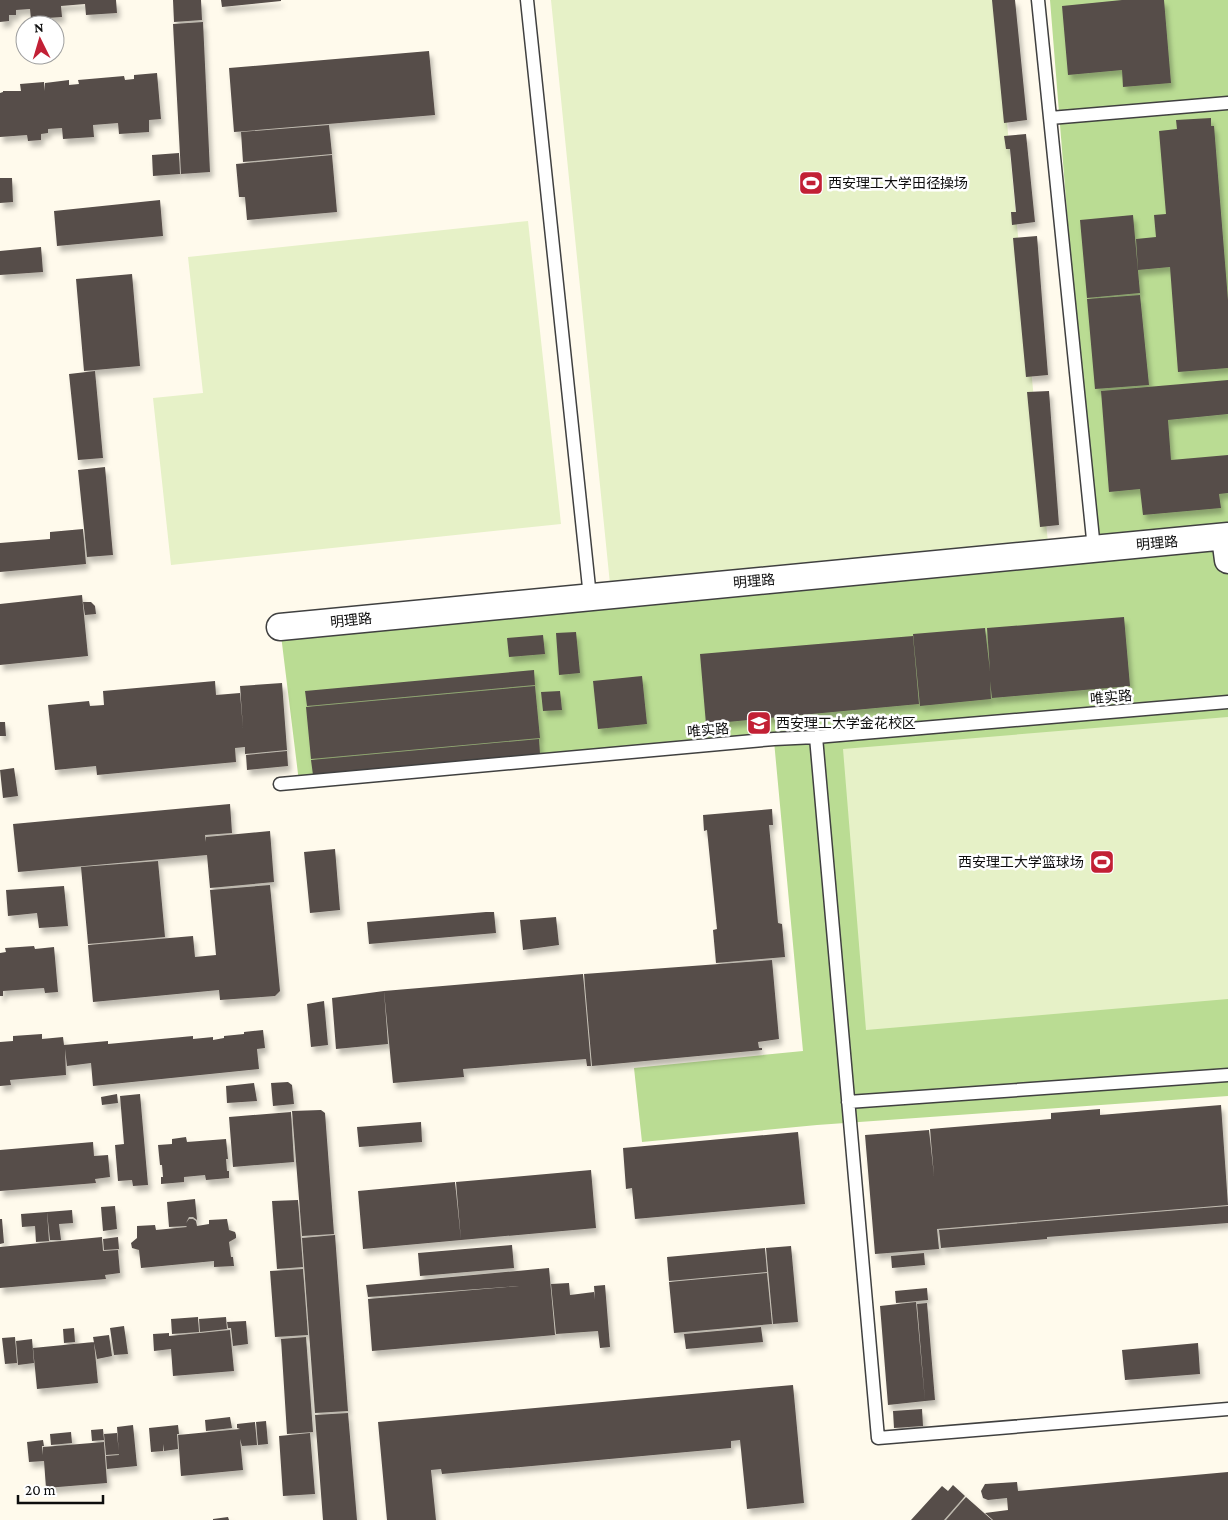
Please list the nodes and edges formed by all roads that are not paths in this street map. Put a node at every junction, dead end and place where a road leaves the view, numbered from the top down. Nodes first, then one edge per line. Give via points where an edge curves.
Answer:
1 (527, 0) edge
2 (1038, 0) edge
3 (1228, 103) edge
4 (1050, 118) junction
5 (1227, 544) edge
6 (1094, 549) junction
7 (590, 597) junction
8 (280, 627) dead end
9 (1228, 702) edge
10 (816, 737) junction
11 (280, 784) dead end
12 (1228, 1075) edge
13 (848, 1102) junction
14 (1228, 1409) edge

1 - 7 lane
2 - 4 lane
3 - 4 lane
4 - 6 lane
5 - 6 street, 明理路
6 - 7 street, 明理路
7 - 8 street, 明理路
9 - 10 lane, 唯实路
10 - 11 lane, 唯实路
10 - 13 lane
12 - 13 lane
13 - 14 lane via 878,1438

